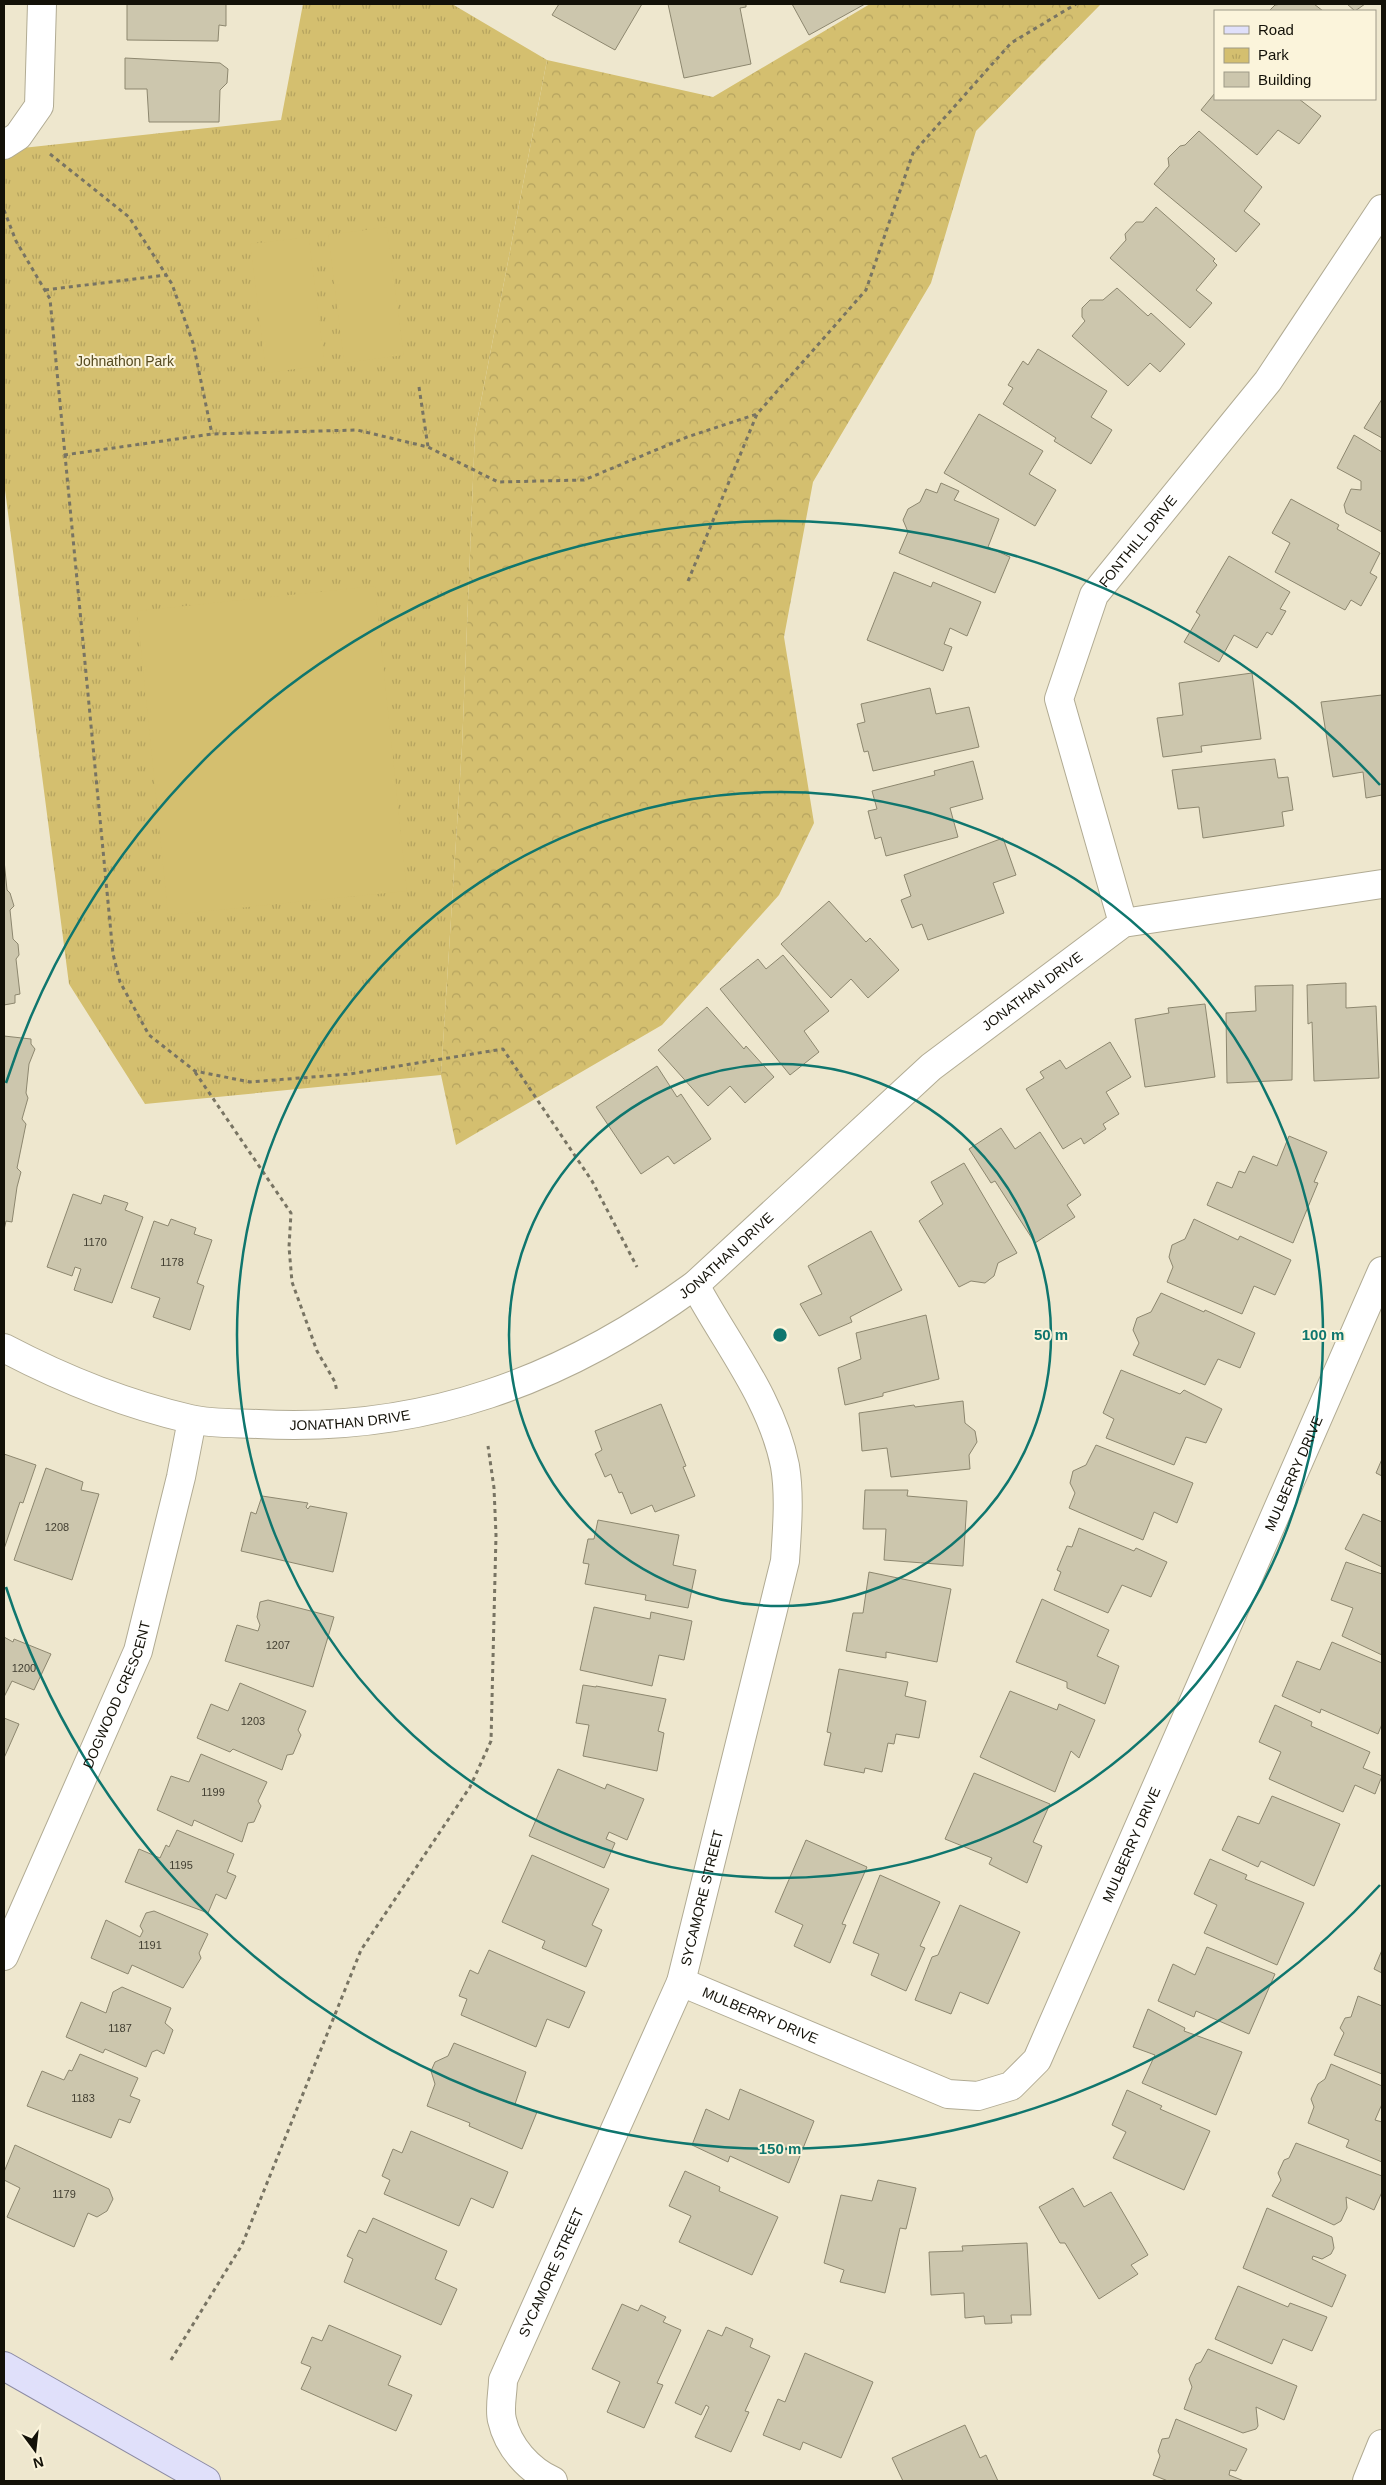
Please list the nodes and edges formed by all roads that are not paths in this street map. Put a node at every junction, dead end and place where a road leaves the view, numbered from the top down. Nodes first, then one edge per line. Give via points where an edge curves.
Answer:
1 (42, 4) edge
2 (4, 145) edge
3 (1382, 208) edge
4 (1382, 884) edge
5 (1124, 923) junction
6 (1382, 1271) edge
7 (695, 1285) junction
8 (4, 1348) edge
9 (192, 1420) junction
10 (4, 1956) edge
11 (681, 1982) junction
12 (4, 2366) edge
13 (1382, 2444) edge
14 (206, 2481) edge
15 (553, 2481) edge
16 (1367, 2481) edge

1 - 2 street via 39,106 18,136
3 - 5 street, FONTHILL DRIVE via 1268,381 1094,595 1059,699
4 - 5 street, JONATHAN DRIVE
5 - 7 street, JONATHAN DRIVE via 931,1067
6 - 11 street, MULBERRY DRIVE via 1038,2060 1011,2086 978,2096 948,2094
7 - 9 street, JONATHAN DRIVE via 660,1310 575,1360 526,1382 411,1416 297,1426
7 - 11 street, SYCAMORE STREET via 760,1396 776,1432 785,1467 787,1514 785,1561
8 - 9 street, JONATHAN DRIVE via 91,1390
9 - 10 street, DOGWOOD CRESCENT via 138,1651
11 - 15 street, SYCAMORE STREET via 504,2380 502,2419 512,2447 540,2476
12 - 14 main road
13 - 16 street

